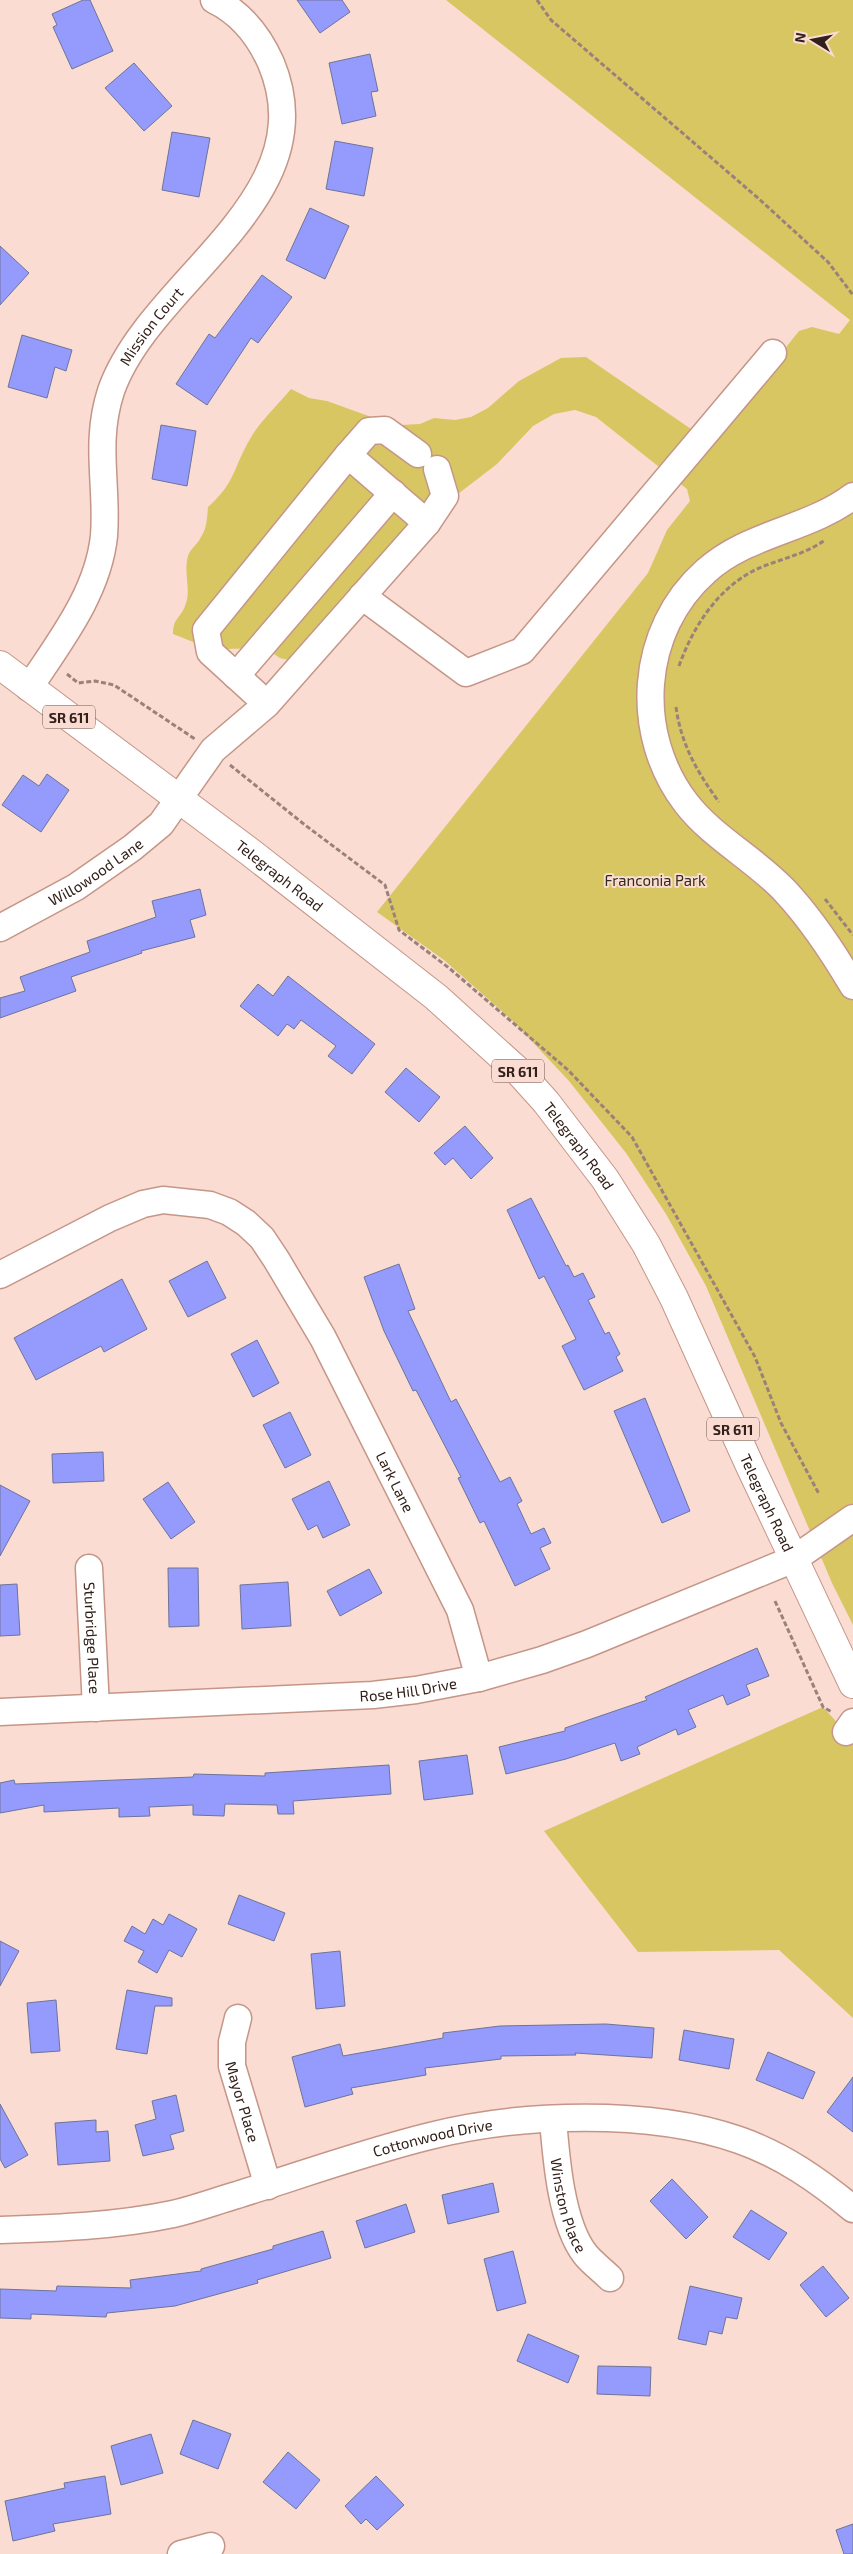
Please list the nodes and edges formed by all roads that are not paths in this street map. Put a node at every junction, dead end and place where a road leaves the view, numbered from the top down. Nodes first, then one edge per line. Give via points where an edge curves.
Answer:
1 (214, 0) edge
2 (773, 353) dead end
3 (348, 455) junction
4 (393, 493) junction
5 (853, 496) edge
6 (427, 523) junction
7 (362, 596) junction
8 (0, 665) edge
9 (236, 676) junction
10 (29, 688) junction
11 (267, 704) junction
12 (180, 799) junction
13 (0, 928) edge
14 (853, 986) edge
15 (0, 1275) edge
16 (853, 1518) edge
17 (794, 1559) junction
18 (89, 1568) dead end
19 (479, 1678) junction
20 (853, 1684) edge
21 (96, 1708) junction
22 (0, 1712) edge
23 (238, 2018) dead end
24 (552, 2119) junction
25 (268, 2186) junction
26 (853, 2209) edge
27 (0, 2230) edge
28 (610, 2278) dead end
29 (211, 2546) dead end
30 (181, 2554) edge

1 - 10 street, Mission Court via 233,11 251,29 271,63 282,120 278,151 265,184 249,208 153,322 112,390 100,447 105,512 96,570 84,600
2 - 7 street via 522,651 466,673
3 - 4 street
3 - 6 street, Willowood Lane via 369,431 385,430 428,461 445,496
3 - 9 street via 206,630 210,652
4 - 6 street
4 - 9 street
5 - 14 street via 807,522 742,547 706,571 686,592 662,632 653,664 650,700 653,732 672,783 706,826 784,890 829,946
6 - 7 street, Willowood Lane
7 - 11 street, Willowood Lane
8 - 10 main road, Telegraph Road / SR 611
9 - 11 street
10 - 12 main road, Telegraph Road / SR 611
11 - 12 street, Willowood Lane via 213,750
12 - 13 street, Willowood Lane via 161,824 132,848 76,888
12 - 17 main road, Telegraph Road / SR 611 via 436,997 512,1066 546,1102 605,1179 646,1244
15 - 19 street, Lark Lane via 142,1204 163,1200 210,1205 246,1223 262,1238 297,1290 323,1338 460,1610
16 - 17 street, Rose Hill Drive
17 - 19 street, Rose Hill Drive via 587,1644
17 - 20 main road, Telegraph Road / SR 611
18 - 21 street, Sturbridge Place
19 - 21 street, Rose Hill Drive via 373,1695
21 - 22 street, Rose Hill Drive
23 - 25 street, Mayor Place via 232,2042 232,2066
24 - 25 street, Cottonwood Drive via 481,2126 430,2136
24 - 26 street, Cottonwood Drive via 648,2121 698,2128 739,2140 782,2159 822,2183
24 - 28 street, Winston Place via 557,2172 572,2229 585,2254
25 - 27 street, Cottonwood Drive via 176,2213 129,2222
29 - 30 street

